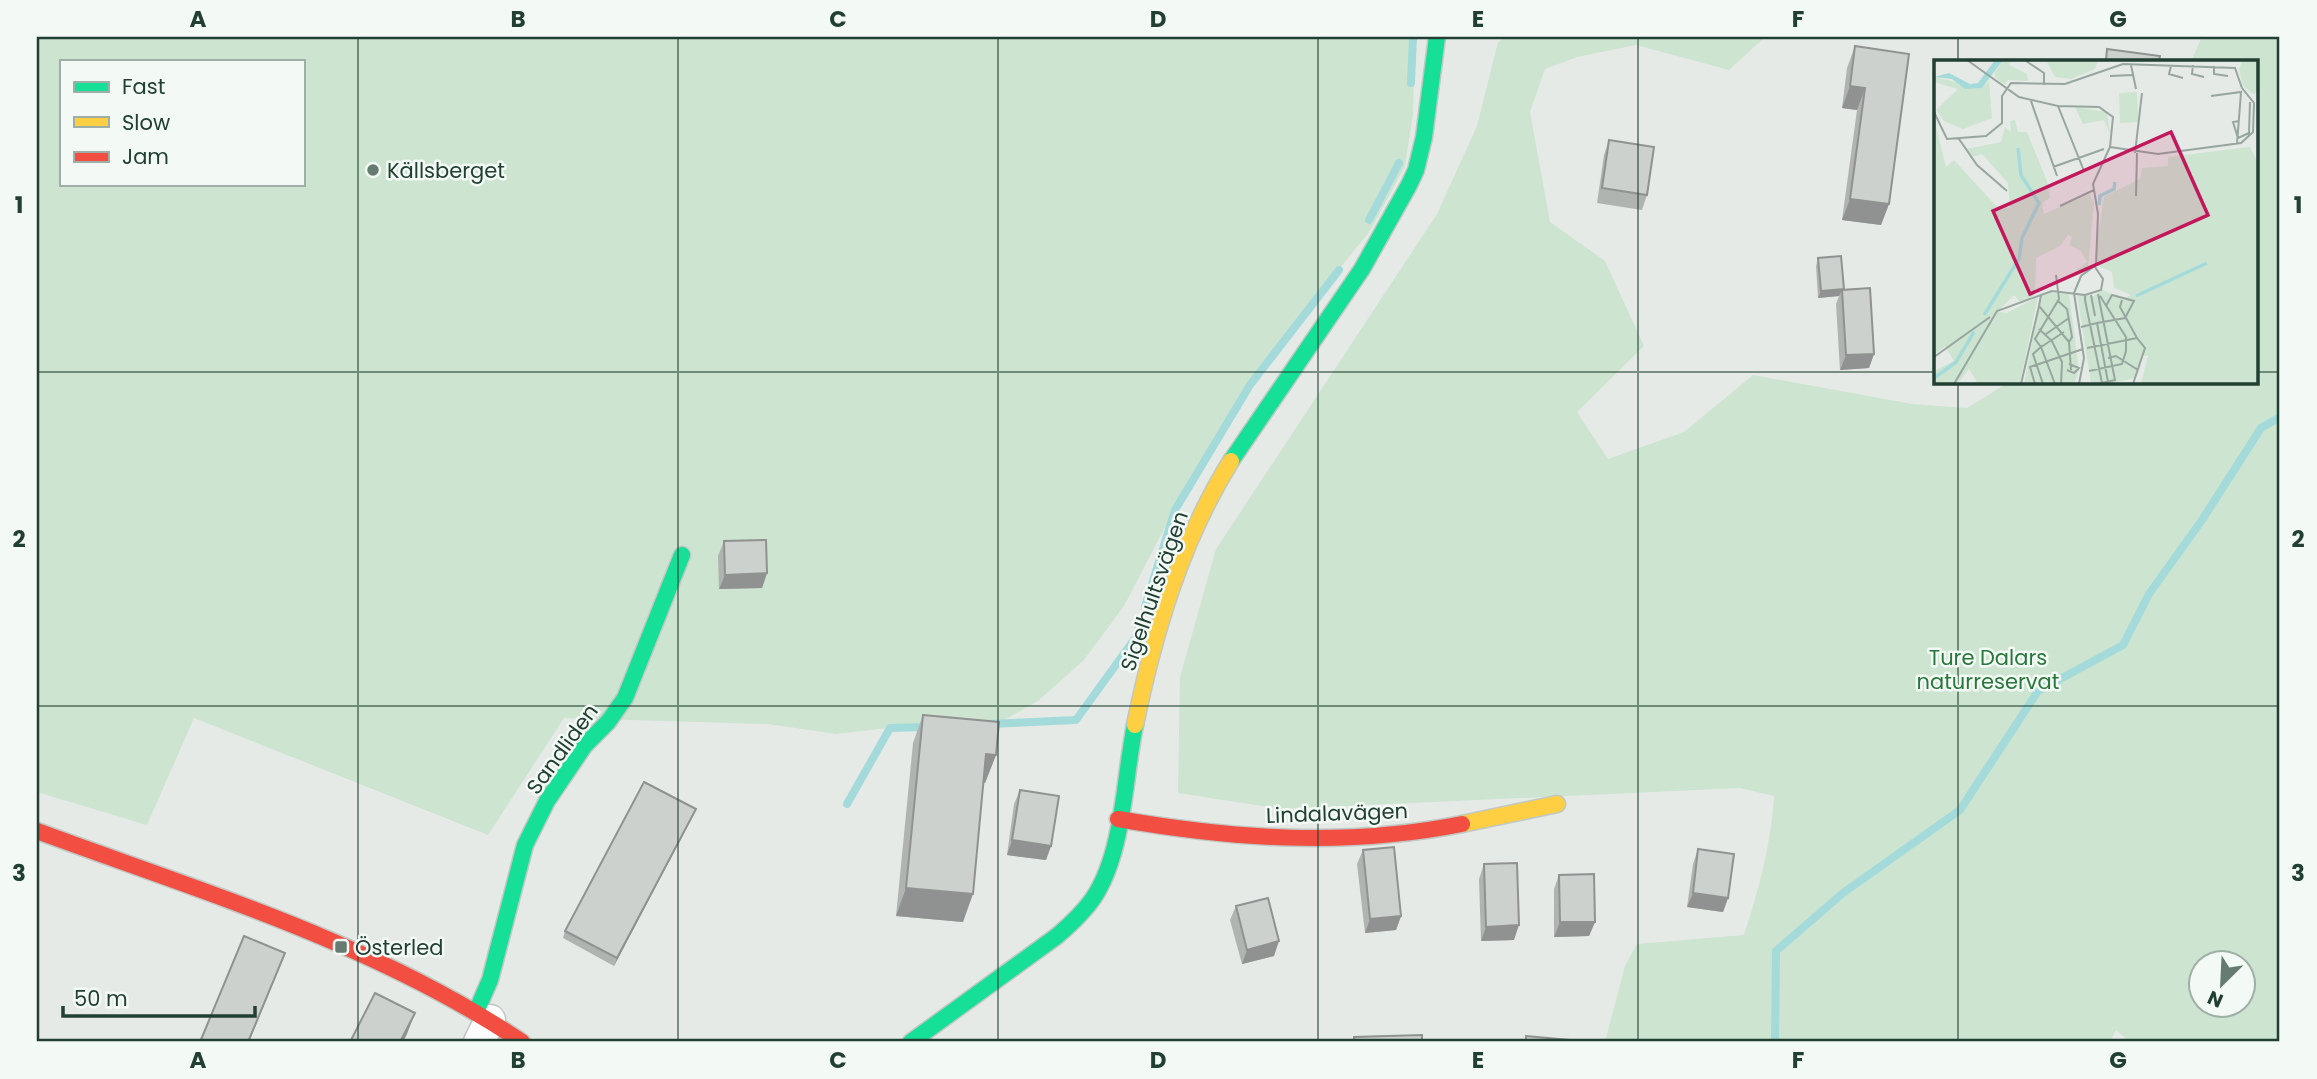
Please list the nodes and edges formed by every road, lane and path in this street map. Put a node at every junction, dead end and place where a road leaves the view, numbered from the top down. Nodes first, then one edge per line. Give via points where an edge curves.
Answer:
1 (1437, 37) edge
2 (682, 555) dead end
3 (1557, 804) dead end
4 (1118, 819) junction
5 (37, 831) edge
6 (482, 1025) edge
7 (522, 1042) edge
8 (911, 1042) edge

1 - 4 street, Sigelhultsvägen via 1424,139 1406,192 1368,262 1241,444 1187,547 1142,691
2 - 6 street, Sandliden via 625,698 585,745 525,845
3 - 4 street, Lindalavägen via 1389,836 1338,838 1244,836
4 - 8 street, Sigelhultsvägen via 1104,878 1082,912 1060,935
5 - 6 street via 243,906 377,961 440,991
6 - 7 street

